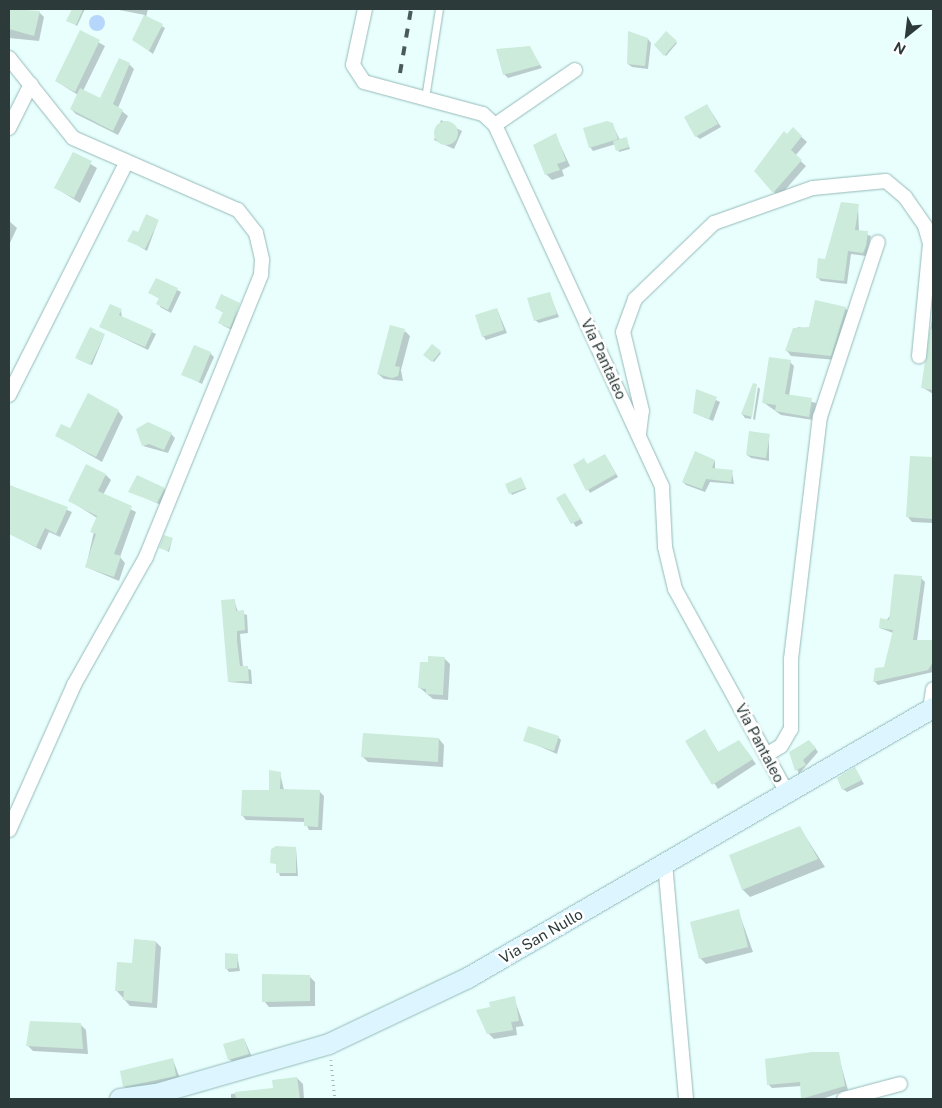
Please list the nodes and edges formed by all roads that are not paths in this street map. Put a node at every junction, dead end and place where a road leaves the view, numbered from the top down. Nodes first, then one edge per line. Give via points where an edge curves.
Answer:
1 (365, 9) edge
2 (439, 9) edge
3 (9, 58) edge
4 (575, 70) dead end
5 (31, 84) junction
6 (425, 98) junction
7 (495, 125) junction
8 (9, 128) edge
9 (126, 163) junction
10 (878, 242) dead end
11 (919, 356) dead end
12 (9, 395) edge
13 (639, 434) junction
14 (933, 689) edge
15 (932, 709) edge
16 (766, 755) junction
17 (787, 793) junction
18 (9, 830) edge
19 (666, 863) junction
20 (900, 1084) dead end
21 (120, 1099) edge
22 (686, 1099) edge
23 (844, 1099) edge

1 - 6 street via 354,58 359,78 370,86
2 - 6 lane
3 - 5 street
4 - 7 street
5 - 8 street
5 - 9 street via 73,138
6 - 7 street via 484,114
7 - 13 street, Via Pantaleo
9 - 12 street
9 - 18 street via 238,210 256,233 262,252 261,275 146,557 74,685
10 - 16 street via 820,417 790,659 790,730 780,746
11 - 13 street via 930,244 925,226 905,197 886,181 812,188 714,223 635,299 623,332 642,411
13 - 16 street, Via Pantaleo via 662,487 665,547 675,589
14 - 15 street
15 - 17 street, Via San Nullo
16 - 17 street, Via Pantaleo
17 - 19 street, Via San Nullo
19 - 21 street, Via San Nullo via 468,978 329,1044 156,1094
19 - 22 street
20 - 23 street

